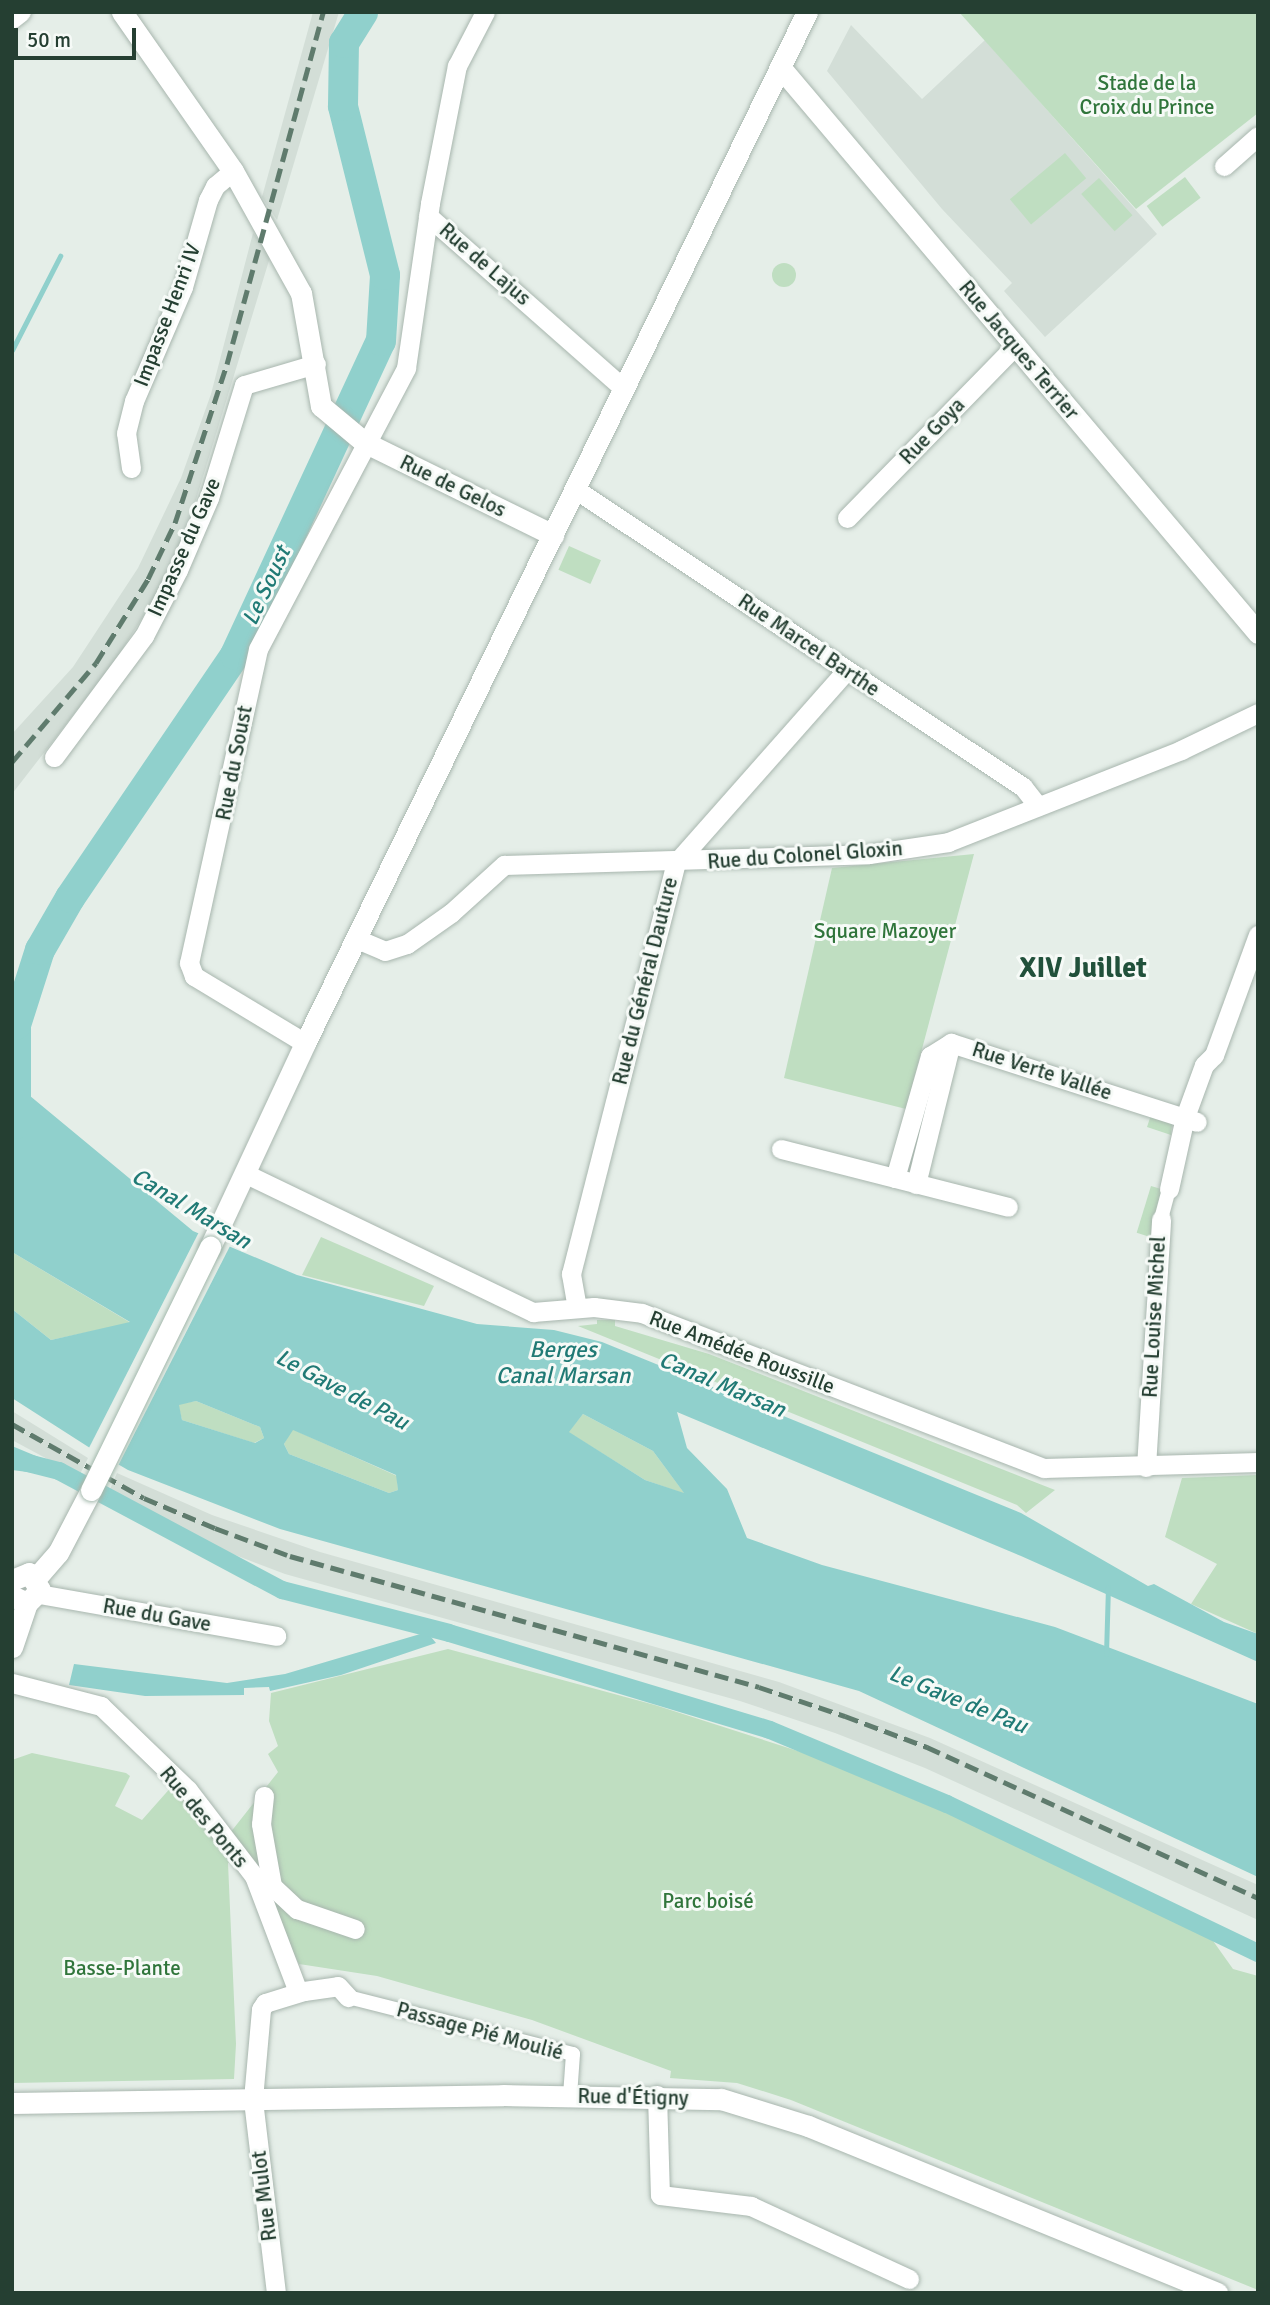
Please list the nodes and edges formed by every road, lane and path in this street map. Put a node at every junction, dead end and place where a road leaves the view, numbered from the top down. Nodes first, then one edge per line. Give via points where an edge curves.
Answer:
1 (21, 12) edge
2 (122, 12) edge
3 (485, 12) edge
4 (807, 12) edge
5 (12, 19) edge
6 (780, 68) junction
7 (1258, 136) edge
8 (1224, 166) dead end
9 (233, 171) junction
10 (428, 216) junction
11 (1016, 345) junction
12 (316, 364) junction
13 (624, 389) junction
14 (360, 439) junction
15 (131, 468) dead end
16 (575, 489) junction
17 (847, 518) dead end
18 (553, 535) junction
19 (1258, 633) edge
20 (846, 671) junction
21 (1258, 713) edge
22 (54, 757) dead end
23 (1038, 806) junction
24 (676, 863) junction
25 (1258, 935) edge
26 (357, 939) junction
27 (305, 1043) junction
28 (951, 1044) junction
29 (1191, 1120) junction
30 (781, 1149) dead end
31 (244, 1173) junction
32 (895, 1178) junction
33 (916, 1184) junction
34 (1168, 1189) joint
35 (1008, 1207) dead end
36 (1161, 1219) joint
37 (577, 1308) junction
38 (1258, 1462) edge
39 (1146, 1467) junction
40 (12, 1579) edge
41 (25, 1602) edge
42 (276, 1636) dead end
43 (12, 1647) edge
44 (12, 1683) edge
45 (264, 1796) dead end
46 (355, 1929) dead end
47 (298, 1992) junction
48 (348, 1997) joint
49 (570, 2095) junction
50 (657, 2095) junction
51 (253, 2099) junction
52 (12, 2103) edge
53 (909, 2279) dead end
54 (276, 2293) edge
55 (1216, 2293) edge

1 - 5 street
2 - 9 street
3 - 10 street via 457,66
4 - 6 street
6 - 11 street, Rue Jacques Terrier
6 - 13 street
7 - 8 street
9 - 12 street via 302,293
9 - 15 street, Impasse Henri IV via 215,186 208,200 183,287 134,401 126,433
10 - 13 street, Rue de Lajus
10 - 14 street, Rue de Lajus via 406,368
11 - 17 street, Rue Goya
11 - 19 street, Rue Jacques Terrier
12 - 14 street, Rue de Gelos via 321,406
12 - 22 street, Impasse du Gave via 244,385 209,498 178,570 144,636
13 - 16 street
14 - 18 street, Rue de Gelos
14 - 27 street, Rue du Soust via 252,666 225,813 189,963 194,976
16 - 18 street
16 - 20 street, Rue Marcel Barthe
18 - 26 street
20 - 23 street, Rue Marcel Barthe via 1023,787
20 - 24 street, Rue du Général Dauture
21 - 23 street, Rue du Colonel Gloxin via 1181,750
23 - 24 street, Rue du Colonel Gloxin via 948,842 869,854
24 - 26 street, Rue du Colonel Gloxin via 504,865 452,913 407,944 385,951
24 - 37 street, Rue du Général Dauture via 571,1274
25 - 29 street, Rue Louise Michel via 1214,1055 1217,1066
26 - 27 street
27 - 31 street
28 - 29 street, Rue Verte Vallée
28 - 32 street, Rue Verte Vallée via 930,1056
28 - 33 street
29 - 34 street, Rue Louise Michel via 1183,1162
30 - 32 street
31 - 37 street, Rue Amédée Roussille via 533,1312
31 - 41 street, bridge via 91,1490
32 - 33 street
33 - 35 street
34 - 36 street, Rue Louise Michel
36 - 39 street, Rue Louise Michel
37 - 39 street, Rue Amédée Roussille via 642,1313 1044,1468
38 - 39 street, Rue Amédée Roussille
40 - 41 street via 25,1573
41 - 42 street, Rue du Gave
41 - 43 street
44 - 47 street, Rue des Ponts via 101,1706 188,1790 254,1876
45 - 46 street via 261,1824 272,1886 297,1909
47 - 48 street via 338,1986
47 - 51 street, Rue Mulot via 265,2003 261,2009
48 - 49 street, Passage Pié Moulié via 573,2054
49 - 50 street, Rue d'Étigny
49 - 51 street, Rue d'Étigny
50 - 53 street via 660,2195 751,2206
50 - 55 street, Rue d'Étigny via 721,2099 787,2118
51 - 52 street, Rue d'Étigny
51 - 54 street, Rue Mulot

